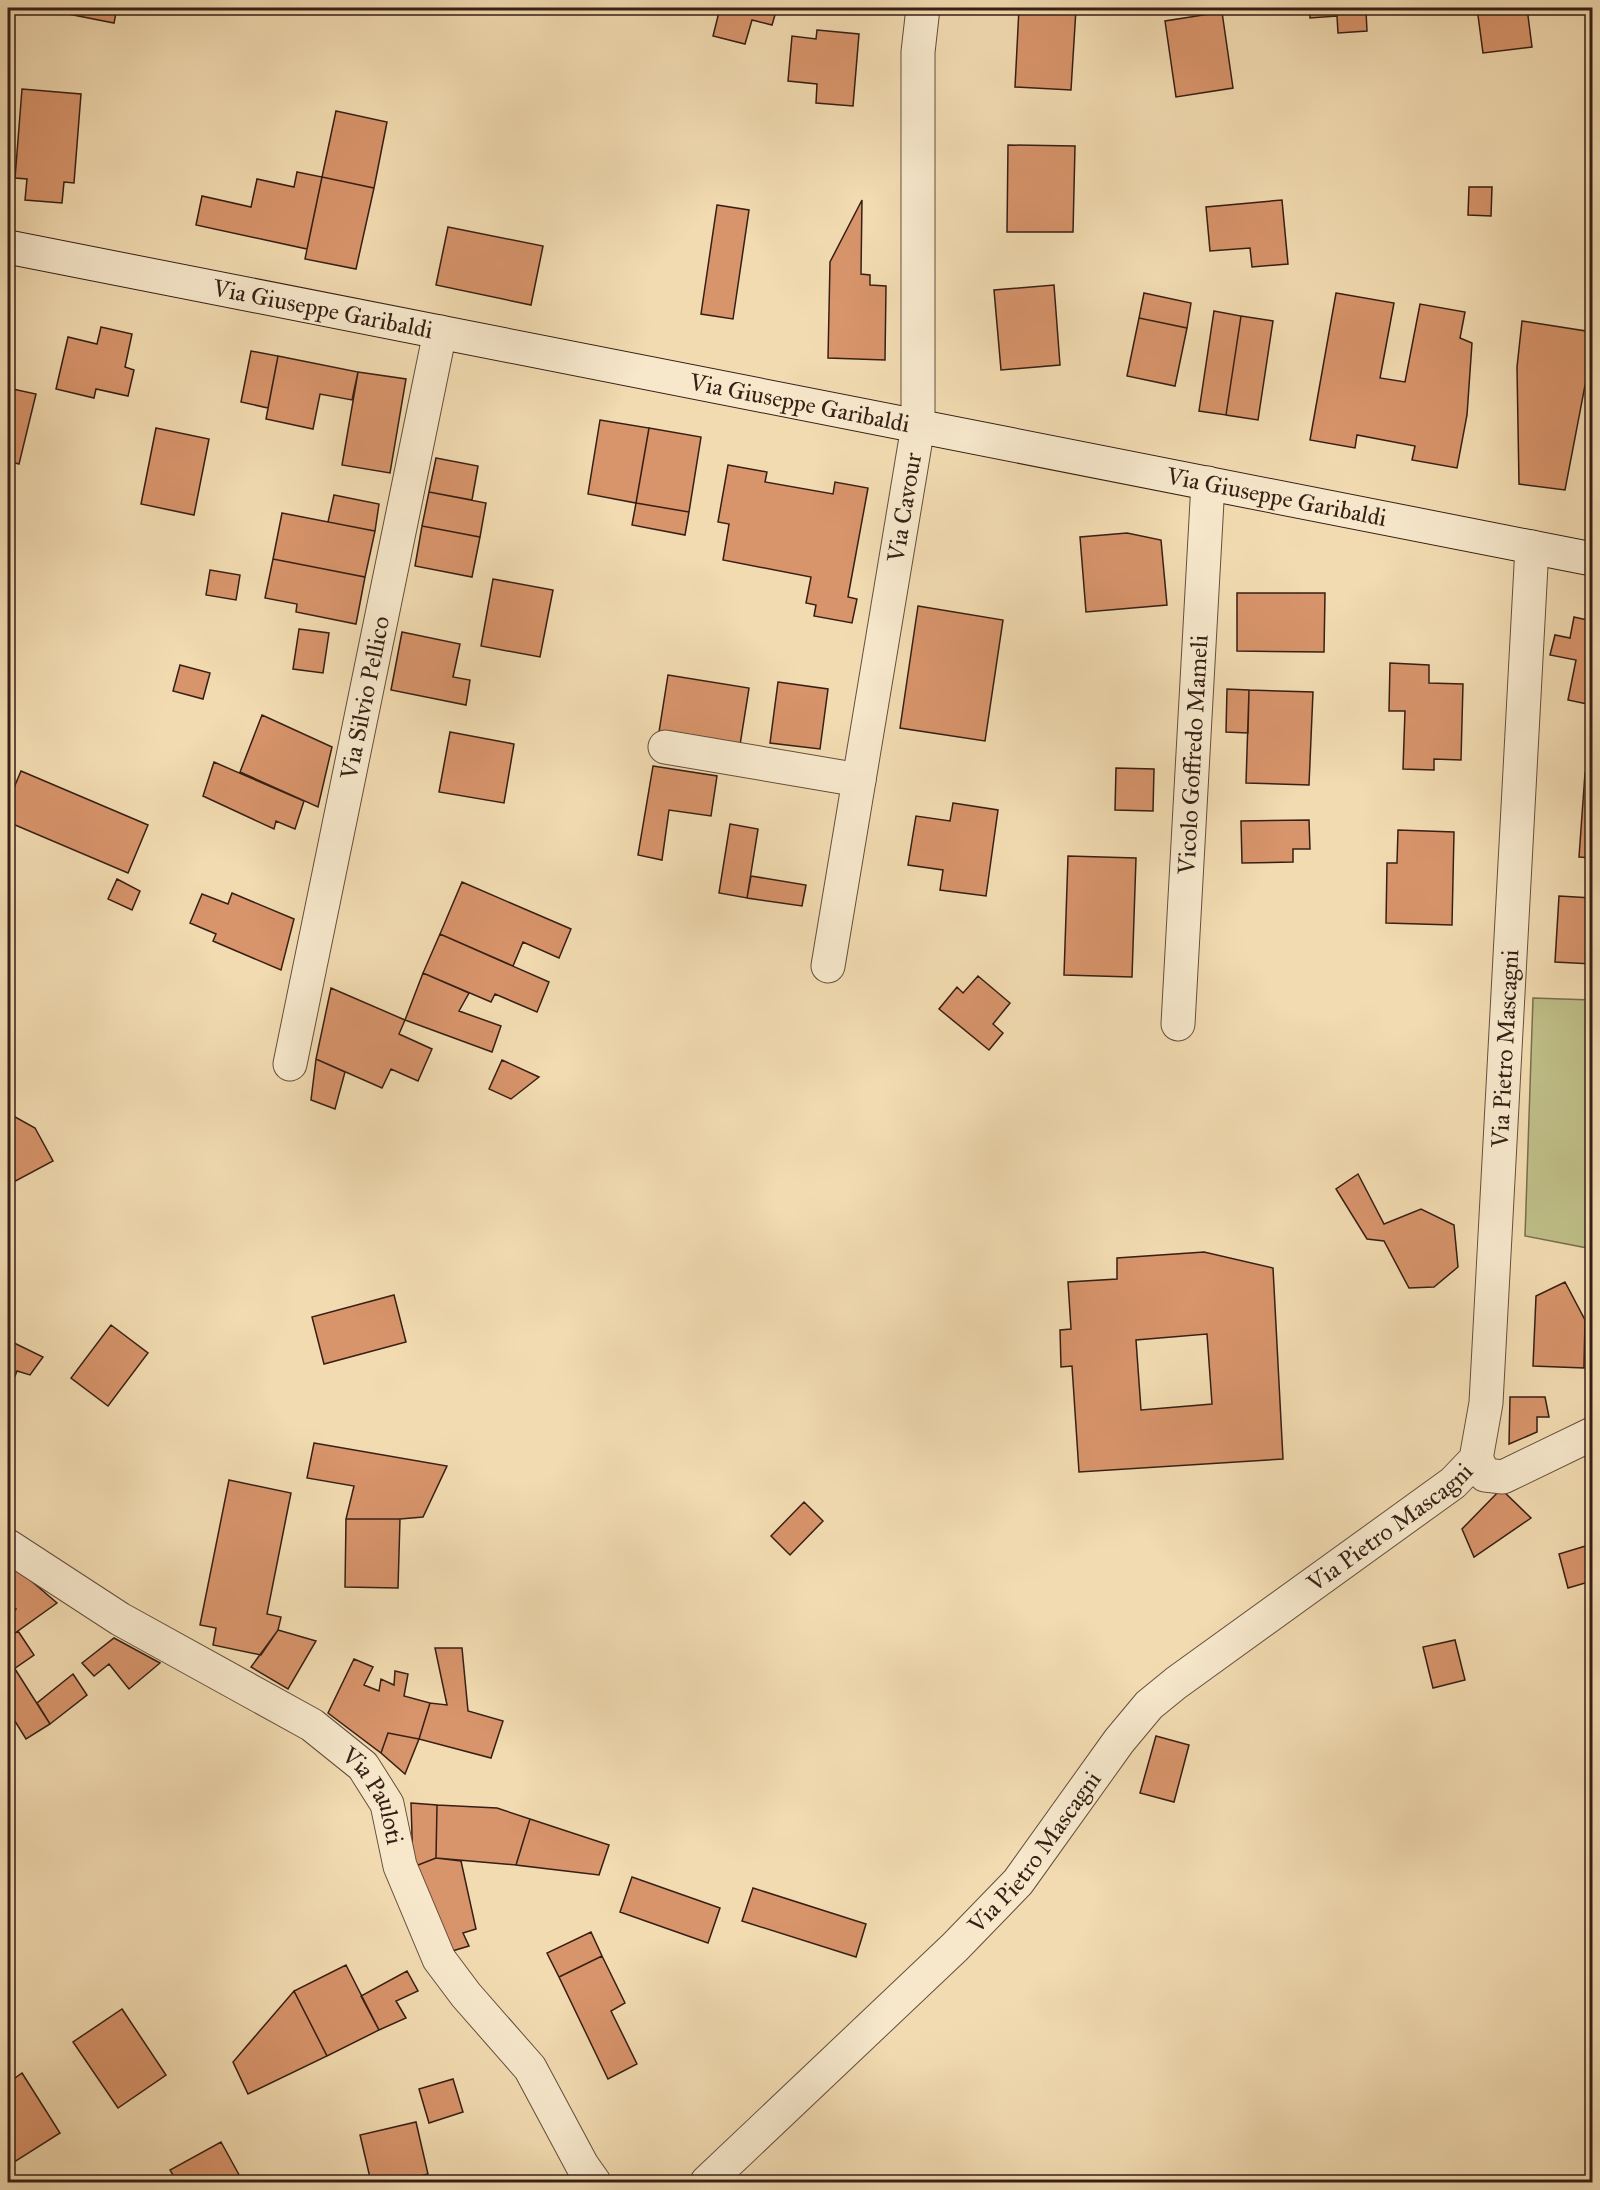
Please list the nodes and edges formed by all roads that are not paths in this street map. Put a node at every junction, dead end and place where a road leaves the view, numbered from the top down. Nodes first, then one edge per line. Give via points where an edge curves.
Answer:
1 (923, 8) edge
2 (8, 247) edge
3 (440, 332) junction
4 (918, 426) junction
5 (1208, 483) junction
6 (1532, 547) junction
7 (1593, 559) edge
8 (665, 747) dead end
9 (859, 780) junction
10 (828, 966) dead end
11 (1178, 1024) dead end
12 (290, 1064) dead end
13 (1593, 1434) edge
14 (1476, 1460) junction
15 (8, 1546) edge
16 (594, 2182) edge
17 (707, 2182) edge

1 - 4 street, Via Cavour via 918,52
2 - 3 street, Via Giuseppe Garibaldi
3 - 4 street, Via Giuseppe Garibaldi
3 - 12 street, Via Silvio Pellico
4 - 5 street, Via Giuseppe Garibaldi
4 - 9 street, Via Cavour
5 - 6 street, Via Giuseppe Garibaldi
5 - 11 street, Vicolo Goffredo Mameli
6 - 7 street, Via Giuseppe Garibaldi
6 - 14 street, Via Pietro Mascagni via 1486,1403
8 - 9 street
9 - 10 street, Via Cavour
13 - 14 street via 1503,1477 1485,1475
14 - 17 street, Via Pietro Mascagni via 1453,1483 1149,1705 1018,1882 955,1947
15 - 16 street, Via Pauloti via 120,1619 312,1725 363,1767 387,1804 400,1866 439,1959 530,2068

